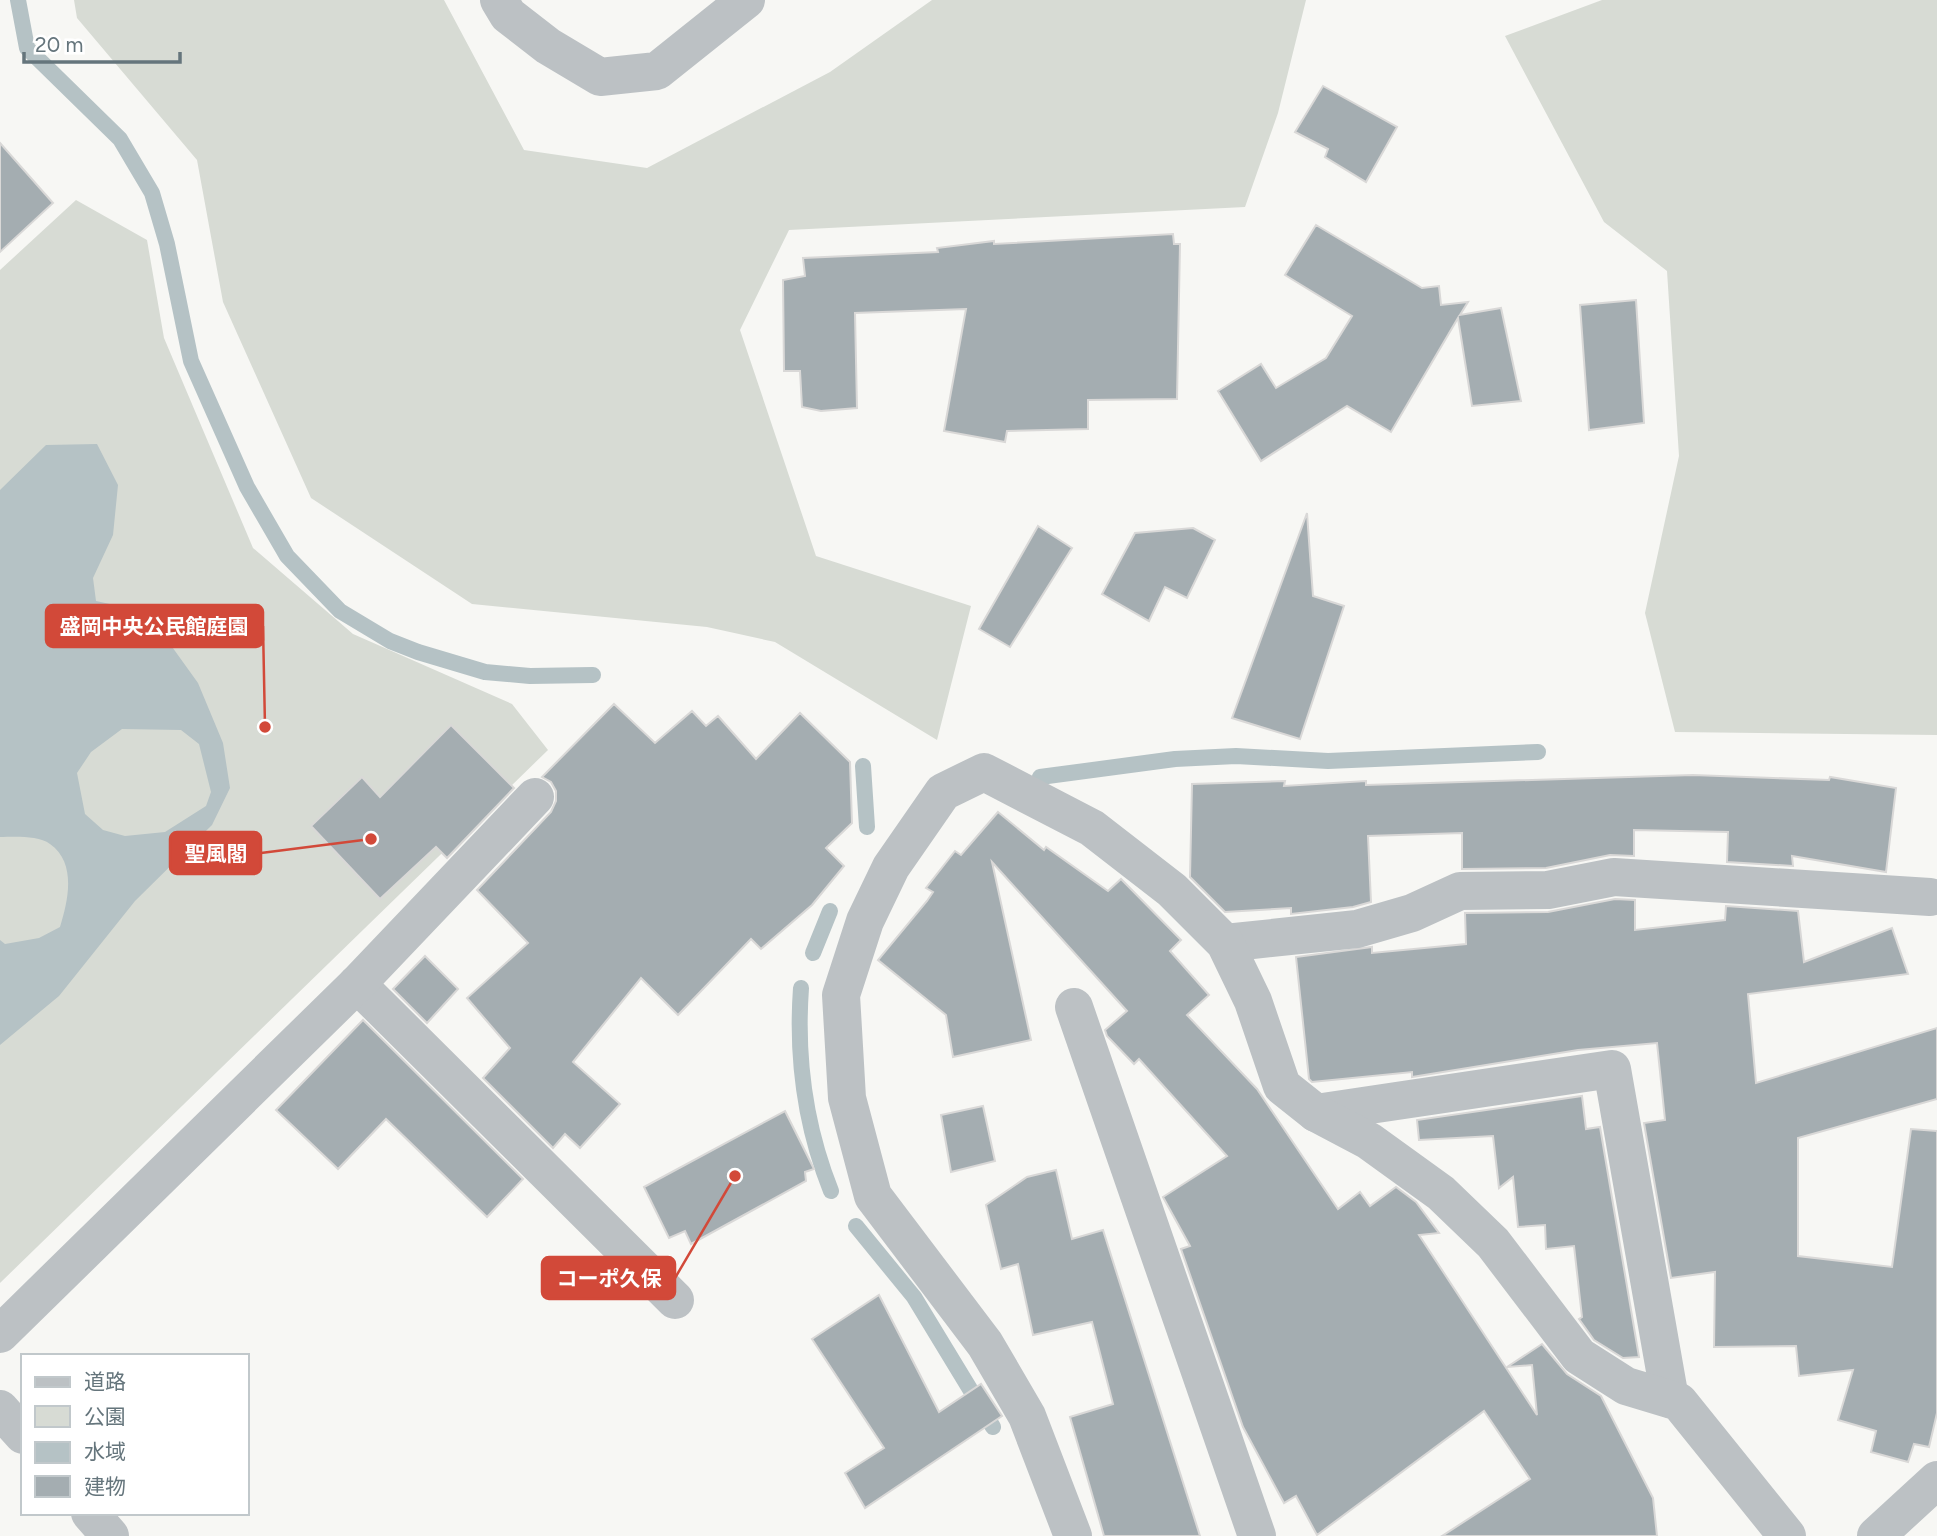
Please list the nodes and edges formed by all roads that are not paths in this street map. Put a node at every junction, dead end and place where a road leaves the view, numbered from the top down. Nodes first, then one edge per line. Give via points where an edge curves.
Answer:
1 (499, 0) edge
2 (746, 0) edge
3 (536, 797) dead end
4 (1935, 893) edge
5 (1225, 943) junction
6 (357, 984) junction
7 (1074, 1007) dead end
8 (1316, 1113) junction
9 (676, 1300) dead end
10 (0, 1334) edge
11 (1670, 1399) junction
12 (0, 1409) edge
13 (21, 1433) edge
14 (1937, 1480) edge
15 (92, 1515) edge
16 (110, 1536) edge
17 (1073, 1536) edge
18 (1257, 1536) edge
19 (1787, 1536) edge
20 (1876, 1536) edge

1 - 2 street via 508,15 548,46 600,77 657,71
3 - 6 street
4 - 5 street via 1614,877 1548,890 1460,891 1412,913 1357,929
5 - 8 street via 1253,1001 1282,1086
5 - 17 street via 1172,890 1092,828 984,772 943,792 891,867 865,921 841,995 847,1098 873,1196 985,1344 1027,1416
6 - 9 street
6 - 10 street
7 - 18 street
8 - 11 street via 1369,1141 1441,1193 1493,1243 1579,1356 1626,1386
8 - 11 street via 1612,1069
11 - 19 street via 1679,1402
12 - 13 street
14 - 20 street
15 - 16 street

